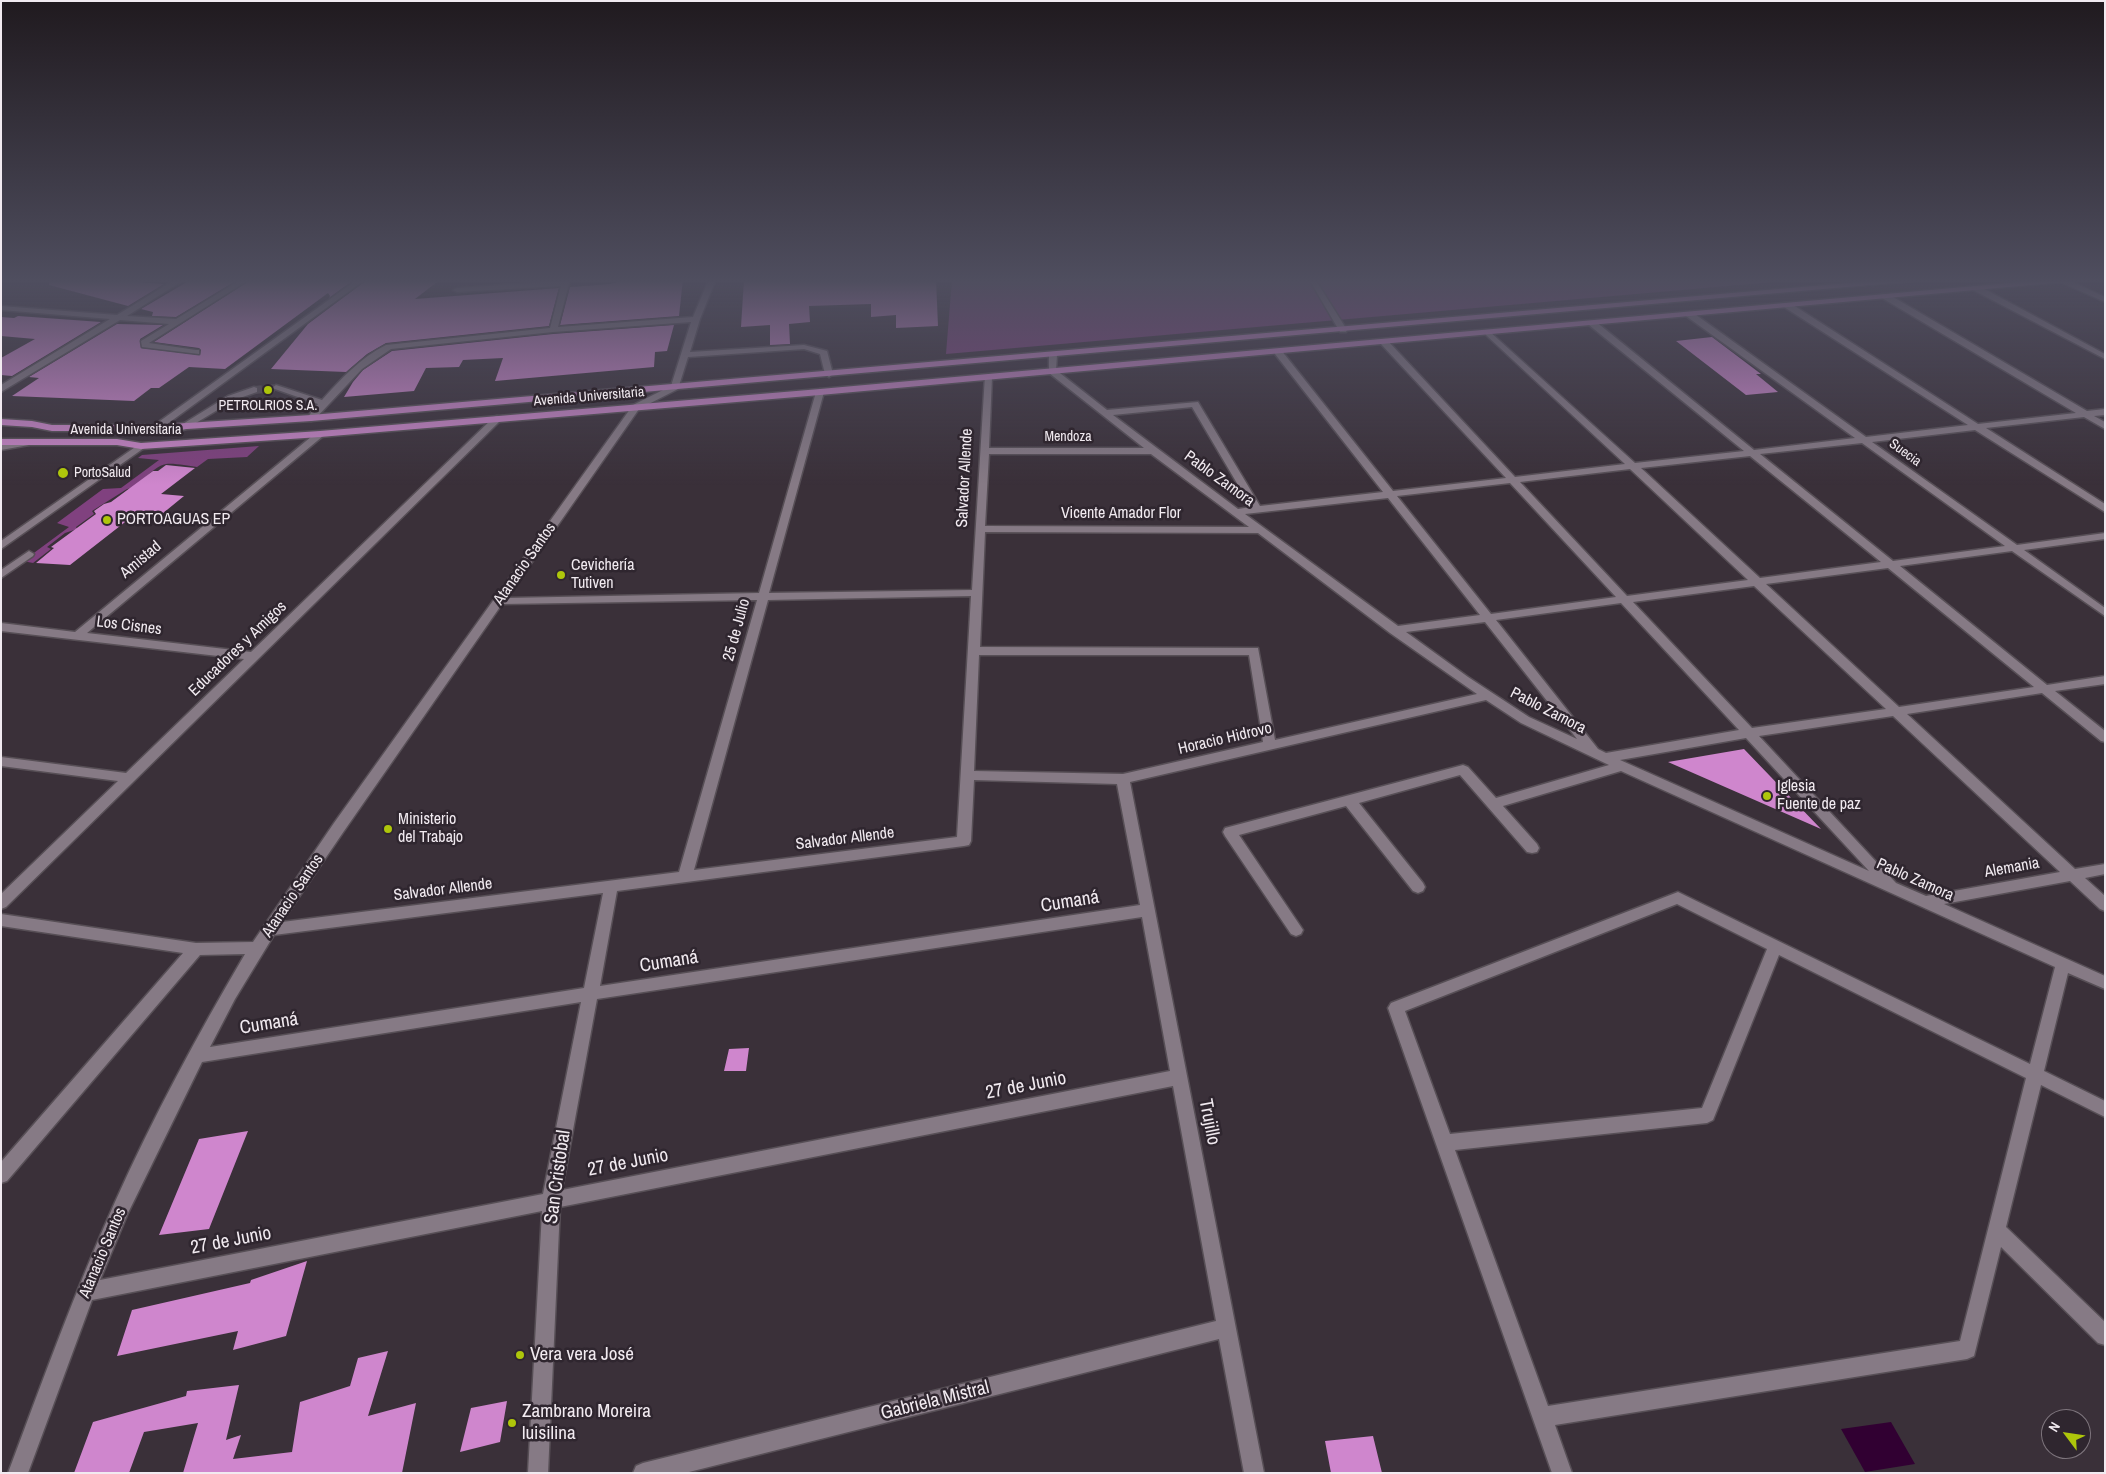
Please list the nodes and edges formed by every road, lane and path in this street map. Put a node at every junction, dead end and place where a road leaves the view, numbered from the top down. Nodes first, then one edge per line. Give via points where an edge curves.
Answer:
1 (69, 348) edge
2 (166, 348) edge
3 (267, 348) edge
4 (387, 348) edge
5 (688, 348) edge
6 (792, 348) edge
7 (807, 348) edge
8 (1137, 348) edge
9 (1323, 348) edge
10 (1389, 348) edge
11 (1505, 348) edge
12 (1623, 348) edge
13 (1736, 348) edge
14 (1854, 348) edge
15 (1972, 348) edge
16 (2088, 348) edge
17 (196, 352) dead end
18 (1278, 352) junction
19 (686, 355) junction
20 (1053, 355) junction
21 (2105, 357) edge
22 (1052, 371) junction
23 (829, 374) junction
24 (988, 377) junction
25 (675, 387) junction
26 (276, 388) tunnel mouth
27 (1, 389) edge
28 (254, 390) tunnel mouth
29 (820, 392) junction
30 (323, 403) junction
31 (636, 407) junction
32 (2105, 412) edge
33 (1104, 413) junction
34 (2084, 414) junction
35 (311, 418) junction
36 (497, 419) junction
37 (1, 422) edge
38 (1976, 426) junction
39 (2105, 426) edge
40 (183, 427) junction
41 (156, 428) junction
42 (320, 434) junction
43 (1863, 440) junction
44 (1, 442) edge
45 (28, 443) junction
46 (141, 446) junction
47 (1, 447) edge
48 (984, 451) junction
49 (1153, 451) junction
50 (1752, 452) junction
51 (1632, 466) junction
52 (1513, 480) junction
53 (1390, 494) junction
54 (1257, 509) junction
55 (2105, 509) edge
56 (1236, 512) junction
57 (980, 529) junction
58 (1260, 530) junction
59 (2105, 536) edge
60 (1, 546) edge
61 (2014, 548) junction
62 (29, 554) dead end
63 (1890, 564) junction
64 (1, 575) edge
65 (1756, 582) junction
66 (977, 593) junction
67 (763, 596) junction
68 (1624, 599) junction
69 (499, 601) junction
70 (2105, 614) edge
71 (1488, 618) junction
72 (1, 627) edge
73 (1394, 630) junction
74 (77, 636) junction
75 (974, 651) junction
76 (253, 656) junction
77 (2105, 680) edge
78 (2043, 689) junction
79 (1486, 696) junction
80 (1896, 711) junction
81 (1749, 733) junction
82 (2105, 738) edge
83 (1270, 745) junction
84 (1600, 756) junction
85 (1, 761) edge
86 (1622, 766) junction
87 (968, 775) junction
88 (130, 778) junction
89 (1123, 779) junction
90 (1350, 801) junction
91 (1493, 804) junction
92 (1532, 848) dead end
93 (2105, 869) edge
94 (2072, 875) junction
95 (685, 877) junction
96 (610, 886) junction
97 (1418, 887) dead end
98 (1894, 888) junction
99 (1925, 902) junction
100 (1, 903) edge
101 (2105, 905) edge
102 (1148, 910) junction
103 (1, 920) edge
104 (269, 930) junction
105 (1296, 930) dead end
106 (1775, 946) junction
107 (258, 948) junction
108 (196, 949) junction
109 (2062, 964) junction
110 (2105, 983) edge
111 (590, 994) junction
112 (197, 1056) junction
113 (2035, 1075) junction
114 (1179, 1077) junction
115 (2105, 1109) edge
116 (1444, 1143) junction
117 (1, 1175) edge
118 (551, 1200) junction
119 (1997, 1230) junction
120 (86, 1292) junction
121 (1227, 1328) junction
122 (2105, 1336) edge
123 (1542, 1417) junction
124 (18, 1473) edge
125 (538, 1473) edge
126 (643, 1473) edge
127 (1254, 1473) edge
128 (1562, 1473) edge

1 - 27 street
2 - 17 street
3 - 41 street
4 - 30 street via 379,350
5 - 19 street
6 - 19 street
7 - 23 street via 824,353
8 - 20 main road, Avenida Universitaria
9 - 18 main road, Avenida Universitaria
10 - 52 street
11 - 51 street
12 - 50 street
13 - 43 street, Suecia
14 - 38 street
15 - 34 street
16 - 21 street
18 - 22 main road, Avenida Universitaria
18 - 53 street
19 - 25 street
20 - 22 street
20 - 23 main road, Avenida Universitaria
22 - 24 main road, Avenida Universitaria
22 - 33 street, Pablo Zamora
23 - 25 main road, Avenida Universitaria
24 - 29 main road, Avenida Universitaria
24 - 48 street, Salvador Allende
25 - 31 street, Atanacio Santos
25 - 35 main road, Avenida Universitaria
26 - 30 street
28 - 40 street via 231,398
29 - 31 main road, Avenida Universitaria
29 - 67 street, 25 de Julio
30 - 35 street
31 - 36 main road, Avenida Universitaria
31 - 69 street, Atanacio Santos
32 - 34 street
33 - 49 street, Pablo Zamora
33 - 54 street via 1195,404
34 - 38 street
34 - 39 street
35 - 40 main road, Avenida Universitaria
36 - 42 main road, Avenida Universitaria
36 - 76 street, Educadores y Amigos
37 - 41 main road, Avenida Universitaria via 52,428
38 - 43 street
38 - 55 street
40 - 41 main road, Avenida Universitaria
42 - 46 main road, Avenida Universitaria
42 - 74 street, Amistad
43 - 50 street
43 - 61 street, Suecia
44 - 45 main road, Avenida Universitaria
45 - 46 main road, Avenida Universitaria via 117,442
45 - 47 street
46 - 60 street
48 - 49 street, Mendoza
48 - 57 street, Salvador Allende
49 - 56 street, Pablo Zamora
50 - 51 street
50 - 63 street
51 - 52 street
51 - 65 street
52 - 53 street
52 - 68 street
53 - 54 street
53 - 71 street
54 - 56 street
56 - 58 street, Pablo Zamora
57 - 58 street, Vicente Amador Flor
57 - 66 street, Salvador Allende
58 - 73 street, Pablo Zamora
59 - 61 street
61 - 63 street
61 - 70 street, Suecia
62 - 64 street
63 - 65 street
63 - 78 street
65 - 68 street
65 - 80 street
66 - 67 street
66 - 75 street, Salvador Allende
67 - 69 street
67 - 95 street, 25 de Julio
68 - 71 street
68 - 81 street
69 - 104 street, Atanacio Santos
71 - 73 street
71 - 84 street
72 - 74 street, Los Cisnes
73 - 79 street, Pablo Zamora
74 - 76 street, Los Cisnes
75 - 83 street via 1254,651
75 - 87 street, Salvador Allende
76 - 88 street, Educadores y Amigos
77 - 78 street
78 - 80 street
78 - 82 street
79 - 83 street, Horacio Hidrovo
79 - 84 street, Pablo Zamora via 1526,720
80 - 81 street
80 - 94 street
81 - 84 street
81 - 98 street
83 - 89 street, Horacio Hidrovo
84 - 86 street, Pablo Zamora
85 - 88 street
86 - 91 street
86 - 98 street, Pablo Zamora
87 - 89 street, Horacio Hidrovo
87 - 95 street, Salvador Allende via 964,841
88 - 100 street, Educadores y Amigos
89 - 102 street, Trujillo
90 - 91 street via 1464,770
90 - 97 street
90 - 105 street via 1230,832
91 - 92 street
93 - 94 street, Alemania
94 - 99 street, Alemania
94 - 101 street
95 - 96 street, Salvador Allende
96 - 104 street, Salvador Allende
96 - 111 street, San Cristobal
98 - 99 street, Pablo Zamora
99 - 109 street, Pablo Zamora
102 - 111 street, Cumaná
102 - 114 street, Trujillo
103 - 108 street
104 - 107 street, Atanacio Santos
106 - 113 street
106 - 116 street via 1707,1115
106 - 116 street via 1678,898 1396,1008
107 - 108 street
107 - 112 street, Atanacio Santos
108 - 117 street
109 - 110 street, Pablo Zamora
109 - 113 street
111 - 112 street, Cumaná
111 - 118 street, San Cristobal
112 - 120 street, Atanacio Santos via 126,1199
113 - 115 street
113 - 119 street
114 - 118 street, 27 de Junio
114 - 121 street, Trujillo
116 - 123 street
118 - 120 street, 27 de Junio
118 - 125 street, San Cristobal
119 - 122 street
119 - 123 street via 1968,1349
120 - 124 street, Atanacio Santos
121 - 126 street, Gabriela Mistral
121 - 127 street, Trujillo
123 - 128 street

